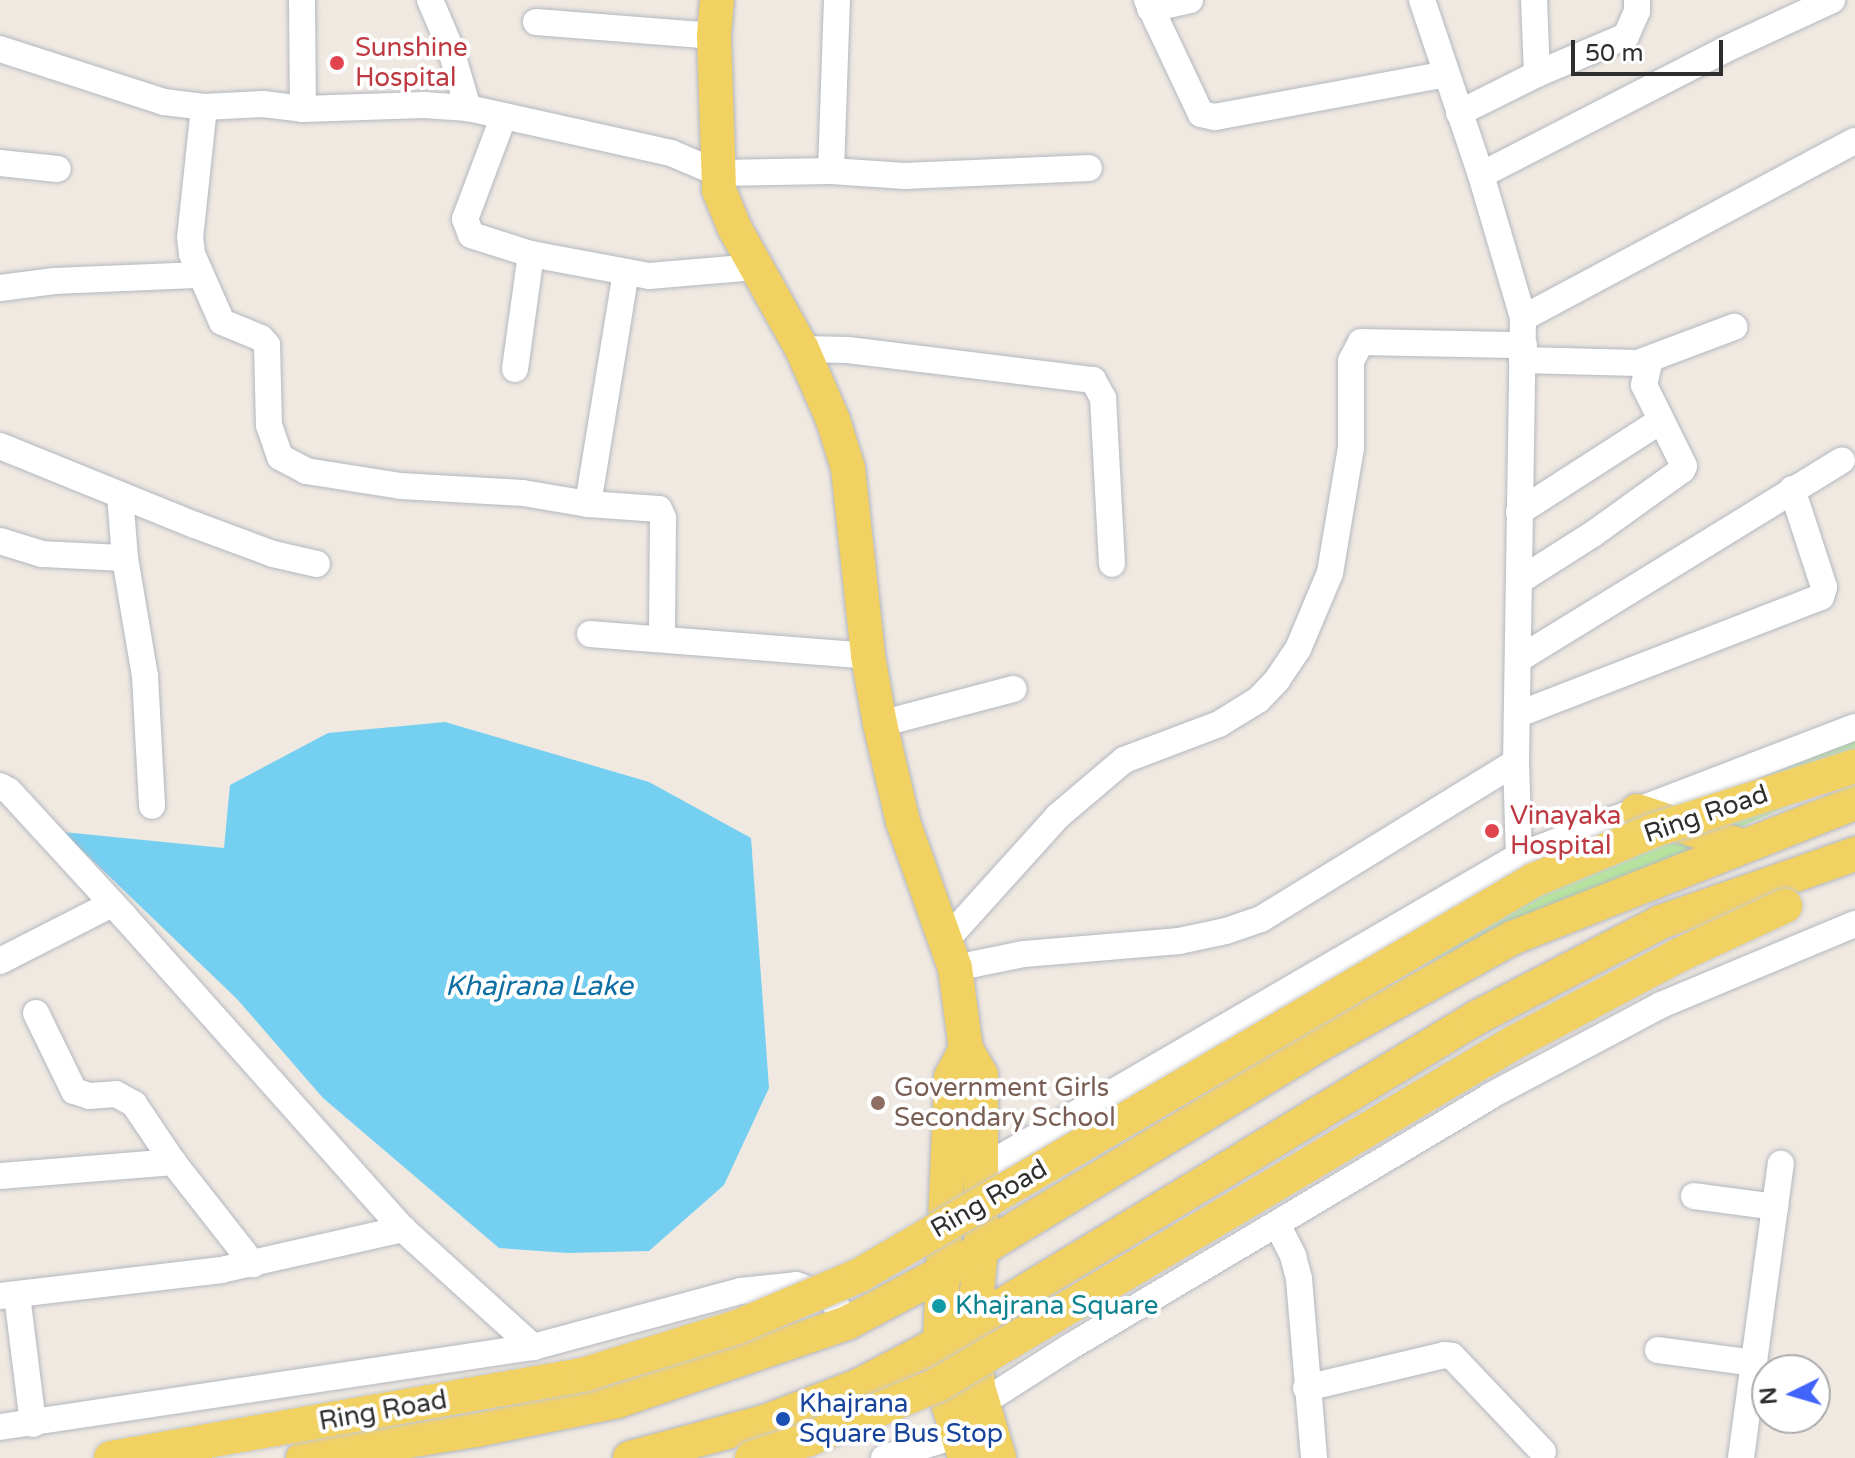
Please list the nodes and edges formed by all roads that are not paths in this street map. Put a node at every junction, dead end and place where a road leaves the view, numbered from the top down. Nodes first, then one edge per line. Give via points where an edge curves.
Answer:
1 (302, 0) edge
2 (430, 0) edge
3 (717, 0) edge
4 (837, 0) edge
5 (1190, 0) edge
6 (1422, 0) edge
7 (1534, 0) edge
8 (1637, 0) edge
9 (1832, 0) edge
10 (1148, 5) edge
11 (536, 22) dead end
12 (714, 36) junction
13 (0, 49) edge
14 (1446, 74) junction
15 (1537, 74) junction
16 (204, 107) junction
17 (468, 108) junction
18 (303, 109) junction
19 (1459, 113) junction
20 (503, 118) junction
21 (1855, 141) edge
22 (0, 163) edge
23 (1089, 168) dead end
24 (58, 169) dead end
25 (831, 171) junction
26 (718, 173) junction
27 (1481, 175) junction
28 (531, 254) junction
29 (756, 267) junction
30 (626, 272) junction
31 (200, 275) junction
32 (0, 288) edge
33 (1523, 318) junction
34 (1734, 327) dead end
35 (802, 349) junction
36 (1523, 353) junction
37 (1650, 360) junction
38 (515, 369) dead end
39 (1651, 427) dead end
40 (0, 446) edge
41 (1842, 460) dead end
42 (1792, 489) junction
43 (120, 495) junction
44 (588, 504) junction
45 (1519, 512) junction
46 (0, 541) edge
47 (125, 558) junction
48 (317, 564) dead end
49 (1112, 564) dead end
50 (1519, 581) junction
51 (590, 634) dead end
52 (662, 638) junction
53 (868, 656) junction
54 (1519, 659) junction
55 (1013, 689) dead end
56 (1519, 714) junction
57 (880, 724) junction
58 (1855, 727) edge
59 (1516, 762) junction
60 (1855, 766) edge
61 (0, 786) edge
62 (1855, 803) edge
63 (152, 806) dead end
64 (1637, 811) junction
65 (1742, 846) junction
66 (1519, 856) junction
67 (1851, 856) edge
68 (112, 904) junction
69 (1855, 924) edge
70 (951, 954) junction
71 (0, 961) edge
72 (36, 1013) dead end
73 (966, 1049) junction
74 (173, 1162) junction
75 (1781, 1164) dead end
76 (981, 1169) junction
77 (0, 1176) edge
78 (1694, 1196) dead end
79 (1775, 1207) junction
80 (1277, 1224) junction
81 (403, 1229) junction
82 (981, 1249) junction
83 (253, 1264) junction
84 (942, 1273) junction
85 (8, 1296) edge
86 (974, 1322) junction
87 (847, 1323) junction
88 (940, 1343) junction
89 (533, 1347) junction
90 (1658, 1350) dead end
91 (1755, 1354) edge
92 (1751, 1363) edge
93 (1751, 1385) edge
94 (1306, 1388) junction
95 (982, 1403) junction
96 (33, 1424) junction
97 (0, 1427) edge
98 (962, 1447) edge
99 (1543, 1452) dead end
100 (111, 1458) edge
101 (303, 1458) edge
102 (630, 1458) edge
103 (752, 1458) edge
104 (884, 1458) edge
105 (999, 1458) edge
106 (1314, 1458) edge
107 (1741, 1458) edge

1 - 18 street
2 - 17 street
3 - 12 main road
4 - 25 street
5 - 10 street
6 - 14 street
7 - 15 street
8 - 15 street via 1626,36
9 - 27 street
10 - 14 street via 1201,114 1215,117
11 - 12 street
12 - 26 main road
13 - 16 street via 164,102
14 - 19 street
15 - 19 street
16 - 18 street via 263,104
16 - 31 street via 190,237
17 - 18 street
17 - 20 street
19 - 27 street
20 - 26 street via 671,153
20 - 28 street via 465,226 471,235
21 - 33 street
22 - 24 street
23 - 25 street via 905,176
25 - 26 street
26 - 29 main road via 719,190
27 - 33 street
28 - 30 street
28 - 38 street
29 - 30 street via 649,276
29 - 35 main road
30 - 44 street
31 - 32 street
31 - 44 street via 225,326 265,341 273,445 291,465 401,486 523,493
33 - 36 street
34 - 37 street
35 - 49 street via 1093,380 1103,398
35 - 53 main road via 848,468
36 - 37 street
36 - 45 street
36 - 70 street via 1361,342 1351,361 1351,448 1330,573 1298,649 1258,700 1219,724 1124,760 1058,816
37 - 50 street via 1644,385 1682,470
39 - 45 street
40 - 43 street
41 - 42 street
42 - 54 street
42 - 56 street via 1824,587 1821,597
43 - 47 street
43 - 48 street via 273,554
44 - 52 street via 661,511
45 - 50 street
46 - 47 street via 42,554
47 - 63 street via 145,676
50 - 54 street
51 - 52 street
52 - 53 street
53 - 57 main road
54 - 56 street
55 - 57 street
56 - 59 street
57 - 70 main road via 903,822
58 - 64 street
59 - 66 street
59 - 70 street via 1307,893 1249,923 1179,941 1024,954
60 - 100 main road, Ring Road, bridge via 1655,830 1534,880 860,1275 737,1327 586,1374
61 - 68 street
62 - 65 main road, Ring Road
64 - 65 main road
64 - 66 street
65 - 82 main road, Ring Road via 1512,938 1322,1043
66 - 76 street
67 - 86 main road via 1661,922 1476,1018
67 - 103 main road, bridge via 1785,906 1515,1042 939,1384
68 - 71 street
68 - 81 street
69 - 80 street via 1661,1005 1490,1096
70 - 73 main road
72 - 74 street via 74,1091 125,1097
73 - 76 main road via 981,1075
73 - 84 main road via 951,1077
74 - 77 street
74 - 83 street
75 - 79 street
76 - 82 main road
78 - 79 street
79 - 91 street
80 - 94 street via 1299,1279
80 - 95 street
81 - 83 street
81 - 89 street
82 - 84 main road, Ring Road
82 - 86 main road
83 - 85 street
84 - 87 main road, Ring Road
84 - 88 main road
85 - 96 street
86 - 88 main road
86 - 95 main road
87 - 89 street via 831,1298 796,1285 741,1291
87 - 101 main road, Ring Road via 618,1401
88 - 98 main road via 949,1406
88 - 102 main road via 858,1386 764,1422
89 - 96 street
90 - 92 street
93 - 107 street
94 - 99 street via 1452,1356
94 - 106 street
95 - 105 main road
96 - 97 street
98 - 104 street

